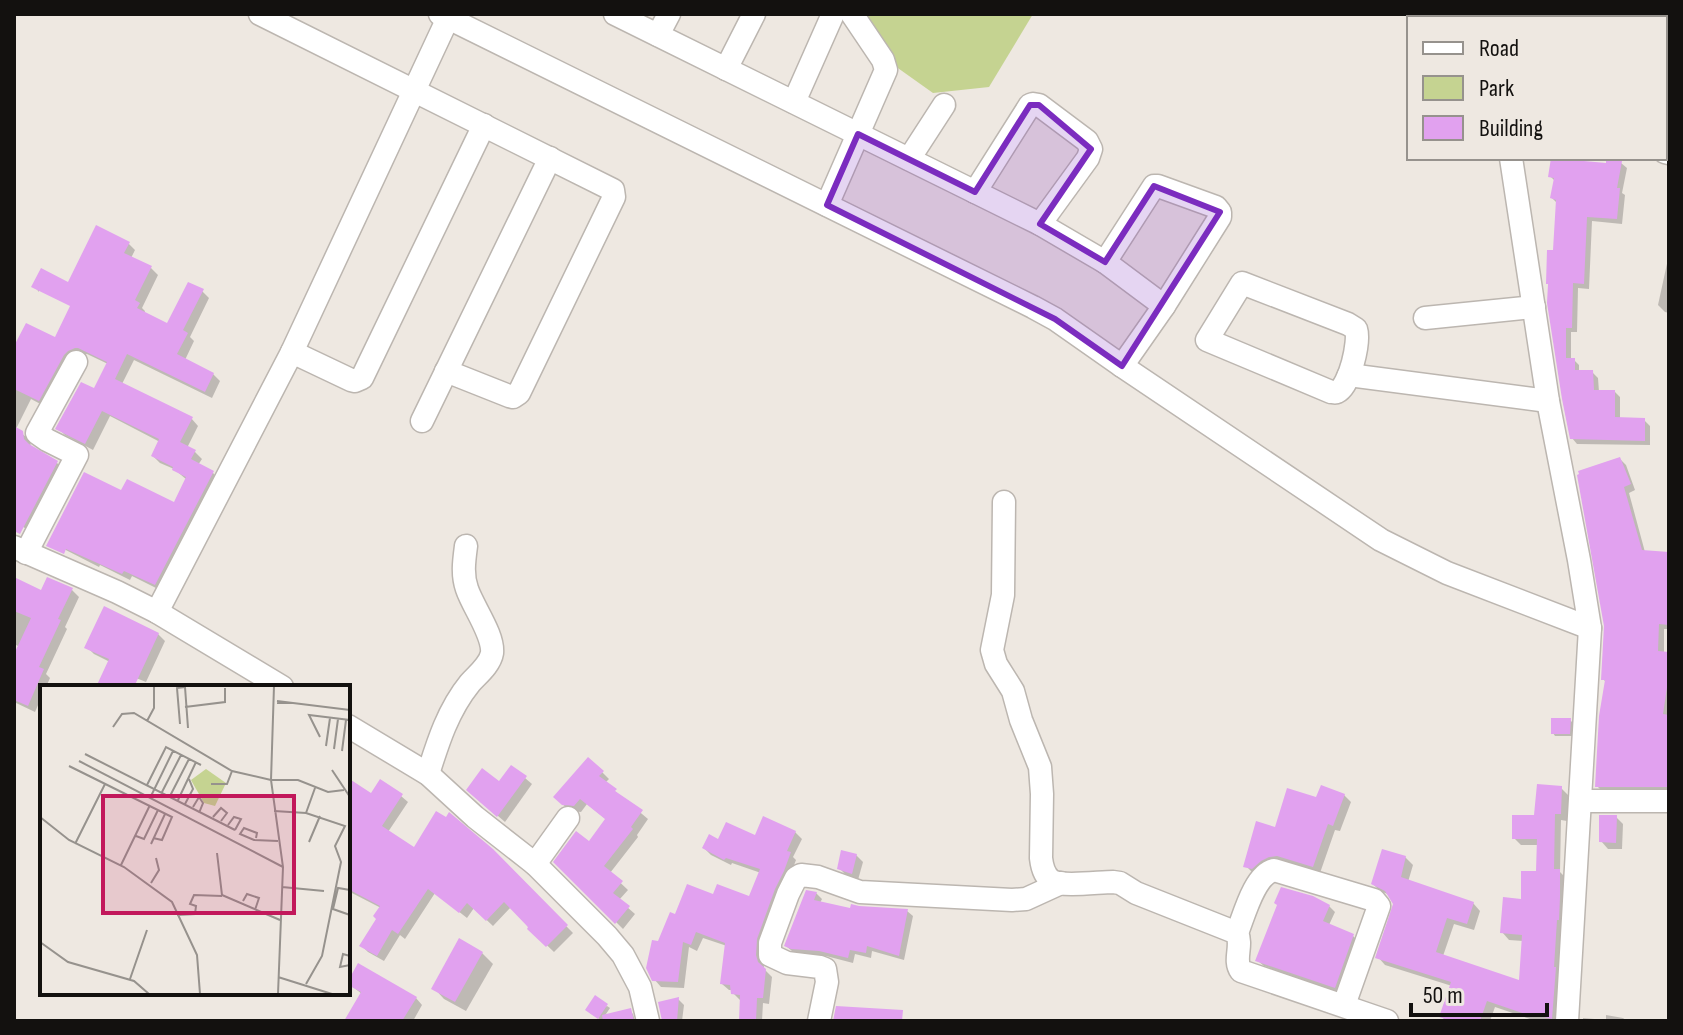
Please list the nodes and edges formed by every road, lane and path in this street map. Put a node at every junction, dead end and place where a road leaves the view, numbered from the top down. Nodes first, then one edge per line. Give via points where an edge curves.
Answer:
1 (260, 14) edge
2 (615, 14) edge
3 (669, 14) edge
4 (754, 14) edge
5 (833, 14) edge
6 (852, 14) edge
7 (444, 16) edge
8 (658, 35) junction
9 (726, 69) junction
10 (414, 90) junction
11 (794, 102) junction
12 (944, 105) dead end
13 (484, 125) junction
14 (858, 134) junction
15 (550, 158) junction
16 (909, 159) junction
17 (1511, 160) edge
18 (975, 192) junction
19 (827, 205) junction
20 (1040, 224) junction
21 (1105, 262) junction
22 (1164, 306) junction
23 (1534, 307) junction
24 (1425, 318) dead end
25 (292, 352) junction
26 (76, 362) dead end
27 (1122, 366) junction
28 (446, 371) junction
29 (1349, 375) junction
30 (1548, 401) junction
31 (422, 421) dead end
32 (1004, 502) dead end
33 (466, 546) dead end
34 (20, 550) edge
35 (157, 612) junction
36 (1590, 628) junction
37 (279, 685) edge
38 (350, 727) edge
39 (428, 774) junction
40 (1580, 801) junction
41 (1669, 801) edge
42 (568, 818) dead end
43 (535, 864) junction
44 (1061, 883) junction
45 (1237, 933) junction
46 (1344, 1005) junction
47 (648, 1021) edge
48 (819, 1021) edge
49 (1387, 1021) edge
50 (1567, 1021) edge

1 - 10 street
2 - 8 street
3 - 8 street
4 - 9 street
5 - 11 street
6 - 14 street via 887,68
7 - 10 street
7 - 19 street
8 - 9 street
9 - 11 street
10 - 13 street
10 - 25 street
11 - 14 street
12 - 16 street
13 - 15 street
13 - 25 street via 362,378 351,380
14 - 16 street
14 - 19 street
15 - 28 street
15 - 28 street via 611,188 615,195 519,393 509,396
16 - 18 street
17 - 23 street
18 - 20 street
18 - 20 street via 1030,105 1039,105 1091,149
19 - 27 street via 1055,319
20 - 21 street
21 - 22 street
21 - 22 street via 1154,186 1216,207 1220,217
22 - 27 street
23 - 24 street
23 - 30 street
25 - 35 street
26 - 34 street via 37,433 77,455
27 - 36 street via 1381,540 1447,573
28 - 31 street
29 - 29 street via 1356,329 1242,283 1207,340 1335,393
29 - 30 street
30 - 36 street
32 - 44 street via 1003,595 993,658 1013,691 1040,767 1042,868
33 - 39 street via 464,579 492,652 446,720
34 - 35 street
35 - 37 street
36 - 40 street
38 - 39 street
39 - 43 street
40 - 41 street
40 - 50 street
42 - 43 street
43 - 47 street via 623,955 640,987
44 - 45 street via 1120,883
44 - 48 street via 1026,899 998,900 860,892 801,875 788,894 770,955 825,969
45 - 46 street via 1241,971
45 - 46 street via 1259,880 1274,870 1374,900 1379,906 1375,921
46 - 49 street

